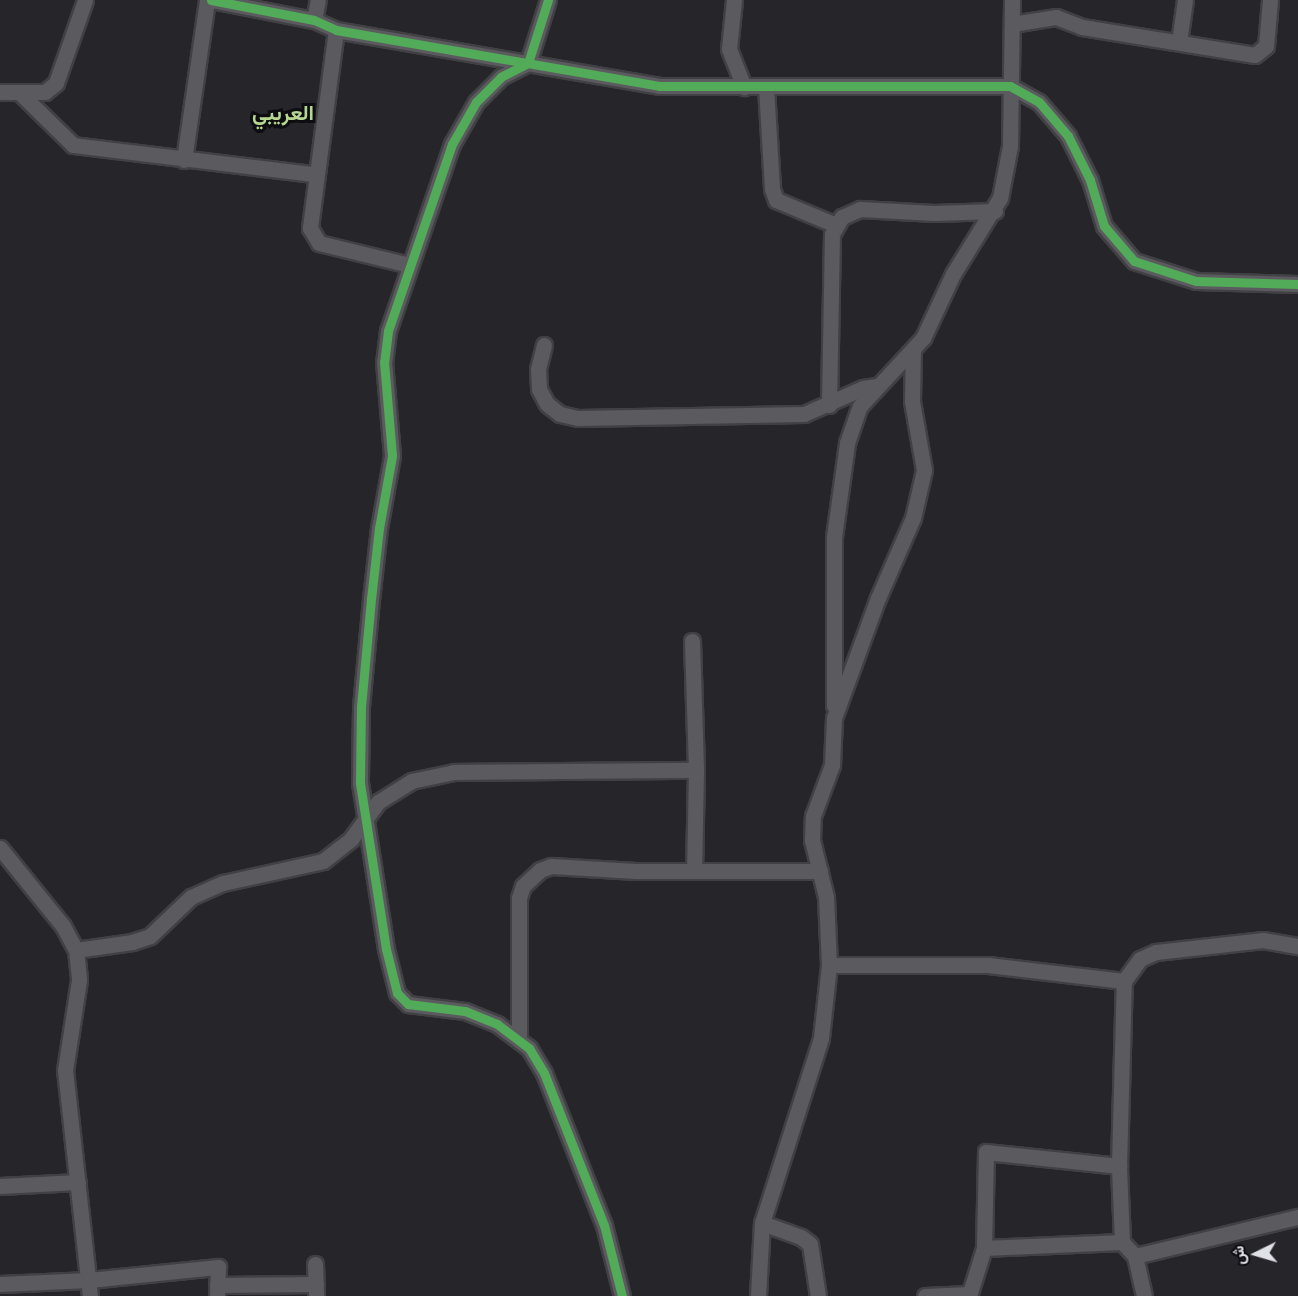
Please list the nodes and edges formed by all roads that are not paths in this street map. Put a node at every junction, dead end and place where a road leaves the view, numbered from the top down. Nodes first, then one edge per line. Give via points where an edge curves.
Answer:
1 (85, 0) edge
2 (209, 0) edge
3 (318, 0) edge
4 (548, 0) edge
5 (734, 0) edge
6 (1012, 0) edge
7 (1185, 0) edge
8 (1270, 0) edge
9 (314, 20) junction
10 (1012, 24) junction
11 (336, 30) junction
12 (1179, 42) junction
13 (528, 63) junction
14 (1010, 86) junction
15 (744, 87) junction
16 (766, 87) junction
17 (0, 92) edge
18 (21, 94) junction
19 (184, 160) junction
20 (314, 174) junction
21 (995, 211) junction
22 (836, 225) junction
23 (409, 265) junction
24 (1298, 284) edge
25 (544, 345) dead end
26 (913, 351) junction
27 (877, 386) junction
28 (829, 405) junction
29 (692, 641) dead end
30 (834, 718) junction
31 (696, 770) junction
32 (365, 820) junction
33 (0, 848) edge
34 (694, 871) junction
35 (820, 871) junction
36 (1298, 946) edge
37 (76, 950) junction
38 (829, 965) junction
39 (1124, 981) junction
40 (519, 1038) junction
41 (1119, 1166) junction
42 (78, 1182) junction
43 (0, 1186) edge
44 (1298, 1217) edge
45 (762, 1223) junction
46 (1122, 1242) junction
47 (984, 1248) junction
48 (1135, 1256) junction
49 (315, 1264) dead end
50 (89, 1280) junction
51 (0, 1284) edge
52 (218, 1290) edge
53 (316, 1290) edge
54 (969, 1295) edge
55 (90, 1296) edge
56 (622, 1296) edge
57 (758, 1296) edge
58 (818, 1296) edge
59 (925, 1296) edge
60 (1144, 1296) edge

1 - 18 street via 56,83 45,92
2 - 9 street
2 - 19 street
3 - 9 street
4 - 13 street
5 - 15 street via 729,49
6 - 10 street
7 - 12 street
8 - 12 street via 1262,53
9 - 11 street
10 - 12 street via 1056,17 1082,27
10 - 14 street
11 - 13 street
11 - 20 street
13 - 15 street via 636,84
13 - 23 street via 501,77 464,120
14 - 16 street
14 - 21 street via 1007,167
14 - 24 street via 1039,102 1068,136 1090,180 1104,226 1134,261 1196,281
15 - 16 street
16 - 22 street via 772,189 776,200
17 - 18 street
18 - 19 street via 73,145
19 - 20 street
20 - 23 street via 309,218 314,239
21 - 22 street via 860,209 850,212
21 - 26 street via 961,259
22 - 28 street via 831,244
23 - 32 street via 388,331 384,362 393,456 379,528 361,707 360,783
25 - 28 street via 538,369 539,389 553,409 578,418 794,415
26 - 27 street
26 - 30 street via 912,401 924,470 914,518 878,598
27 - 28 street via 863,388
27 - 30 street via 853,422 838,493 832,594
29 - 31 street
30 - 35 street via 832,765 811,829
31 - 32 street via 432,775 393,789
31 - 34 street
32 - 37 street via 351,839 323,861 223,883 191,897 150,936
32 - 40 street via 386,949 401,999 408,1004 465,1011
33 - 37 street via 63,926
34 - 35 street
34 - 40 street via 551,866 530,877 519,898
35 - 38 street
36 - 39 street via 1263,940 1156,952 1140,958
37 - 42 street via 79,980 65,1070
38 - 39 street via 988,964
38 - 45 street via 818,1056
39 - 41 street
40 - 56 street via 544,1072 576,1151 604,1225
41 - 46 street
41 - 47 street via 986,1152
42 - 43 street
42 - 50 street
44 - 48 street
45 - 57 street
45 - 58 street via 810,1244 815,1255
46 - 47 street
46 - 48 street
47 - 54 street
48 - 60 street
49 - 53 street
50 - 51 street
50 - 52 street via 218,1267
50 - 55 street
52 - 53 street
54 - 59 street

